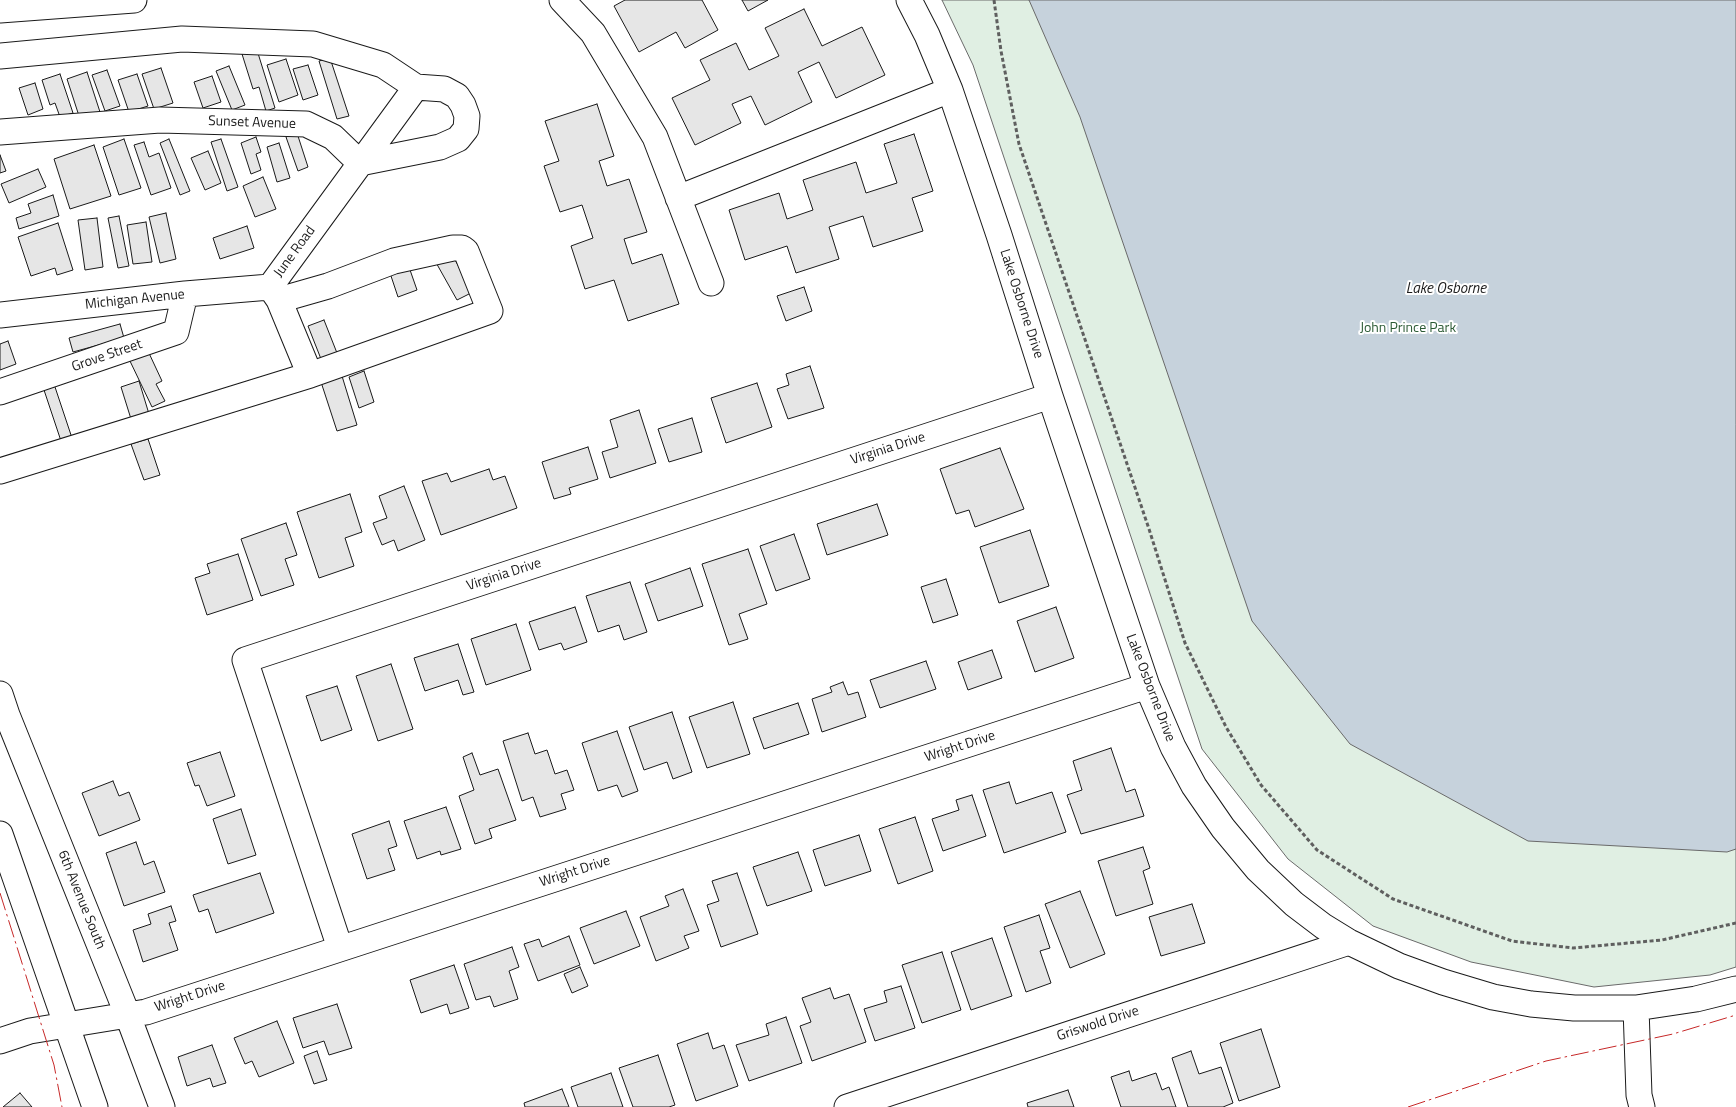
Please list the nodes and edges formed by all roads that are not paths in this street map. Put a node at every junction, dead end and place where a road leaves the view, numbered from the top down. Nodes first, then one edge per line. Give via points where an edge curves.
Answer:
1 (48, 0) edge
2 (134, 0) edge
3 (562, 0) edge
4 (909, 0) edge
5 (79, 4) junction
6 (0, 10) edge
7 (0, 56) edge
8 (416, 87) junction
9 (950, 90) junction
10 (0, 132) edge
11 (360, 162) junction
12 (678, 198) junction
13 (711, 283) dead end
14 (274, 293) junction
15 (185, 294) junction
16 (0, 315) edge
17 (310, 375) junction
18 (0, 392) edge
19 (1050, 396) junction
20 (0, 471) edge
21 (1147, 686) junction
22 (2, 708) edge
23 (0, 834) edge
24 (1349, 942) junction
25 (340, 948) junction
26 (1736, 989) edge
27 (1636, 1008) junction
28 (128, 1016) junction
29 (68, 1025) junction
30 (0, 1041) edge
31 (95, 1107) edge
32 (162, 1107) edge
33 (847, 1107) edge
34 (1642, 1107) edge

1 - 5 street
2 - 5 street
3 - 12 street via 592,33 655,137
4 - 9 street, Lake Osborne Drive
5 - 6 street
7 - 8 street via 182,39 313,44 383,65
8 - 11 street, June Road
8 - 11 street via 444,89 457,96 467,116 466,129 458,139 440,147
9 - 12 street
9 - 19 street, Lake Osborne Drive
10 - 11 street, Sunset Avenue via 160,120 306,124 333,137
11 - 14 street, June Road
12 - 13 street
14 - 15 street, Michigan Avenue
14 - 17 street, June Road
14 - 17 street, Michigan Avenue via 328,286 394,261 453,248 466,251 490,310
15 - 16 street, Michigan Avenue
15 - 18 street, Grove Street via 176,332
17 - 20 street
19 - 21 street, Lake Osborne Drive
19 - 25 street, Virginia Drive via 245,660
21 - 24 street, Lake Osborne Drive via 1173,747 1194,786 1223,828 1258,870 1294,904
21 - 25 street, Wright Drive
22 - 28 street, 6th Avenue South
23 - 29 street
24 - 27 street, Lake Osborne Drive via 1398,966 1493,997 1574,1008
24 - 33 street, Griswold Drive
25 - 28 street, Wright Drive
26 - 27 street, Lake Osborne Drive
27 - 34 street
28 - 29 street, Wright Drive
28 - 32 street, 6th Avenue South
29 - 30 street, Wright Drive via 30,1031
29 - 31 street

